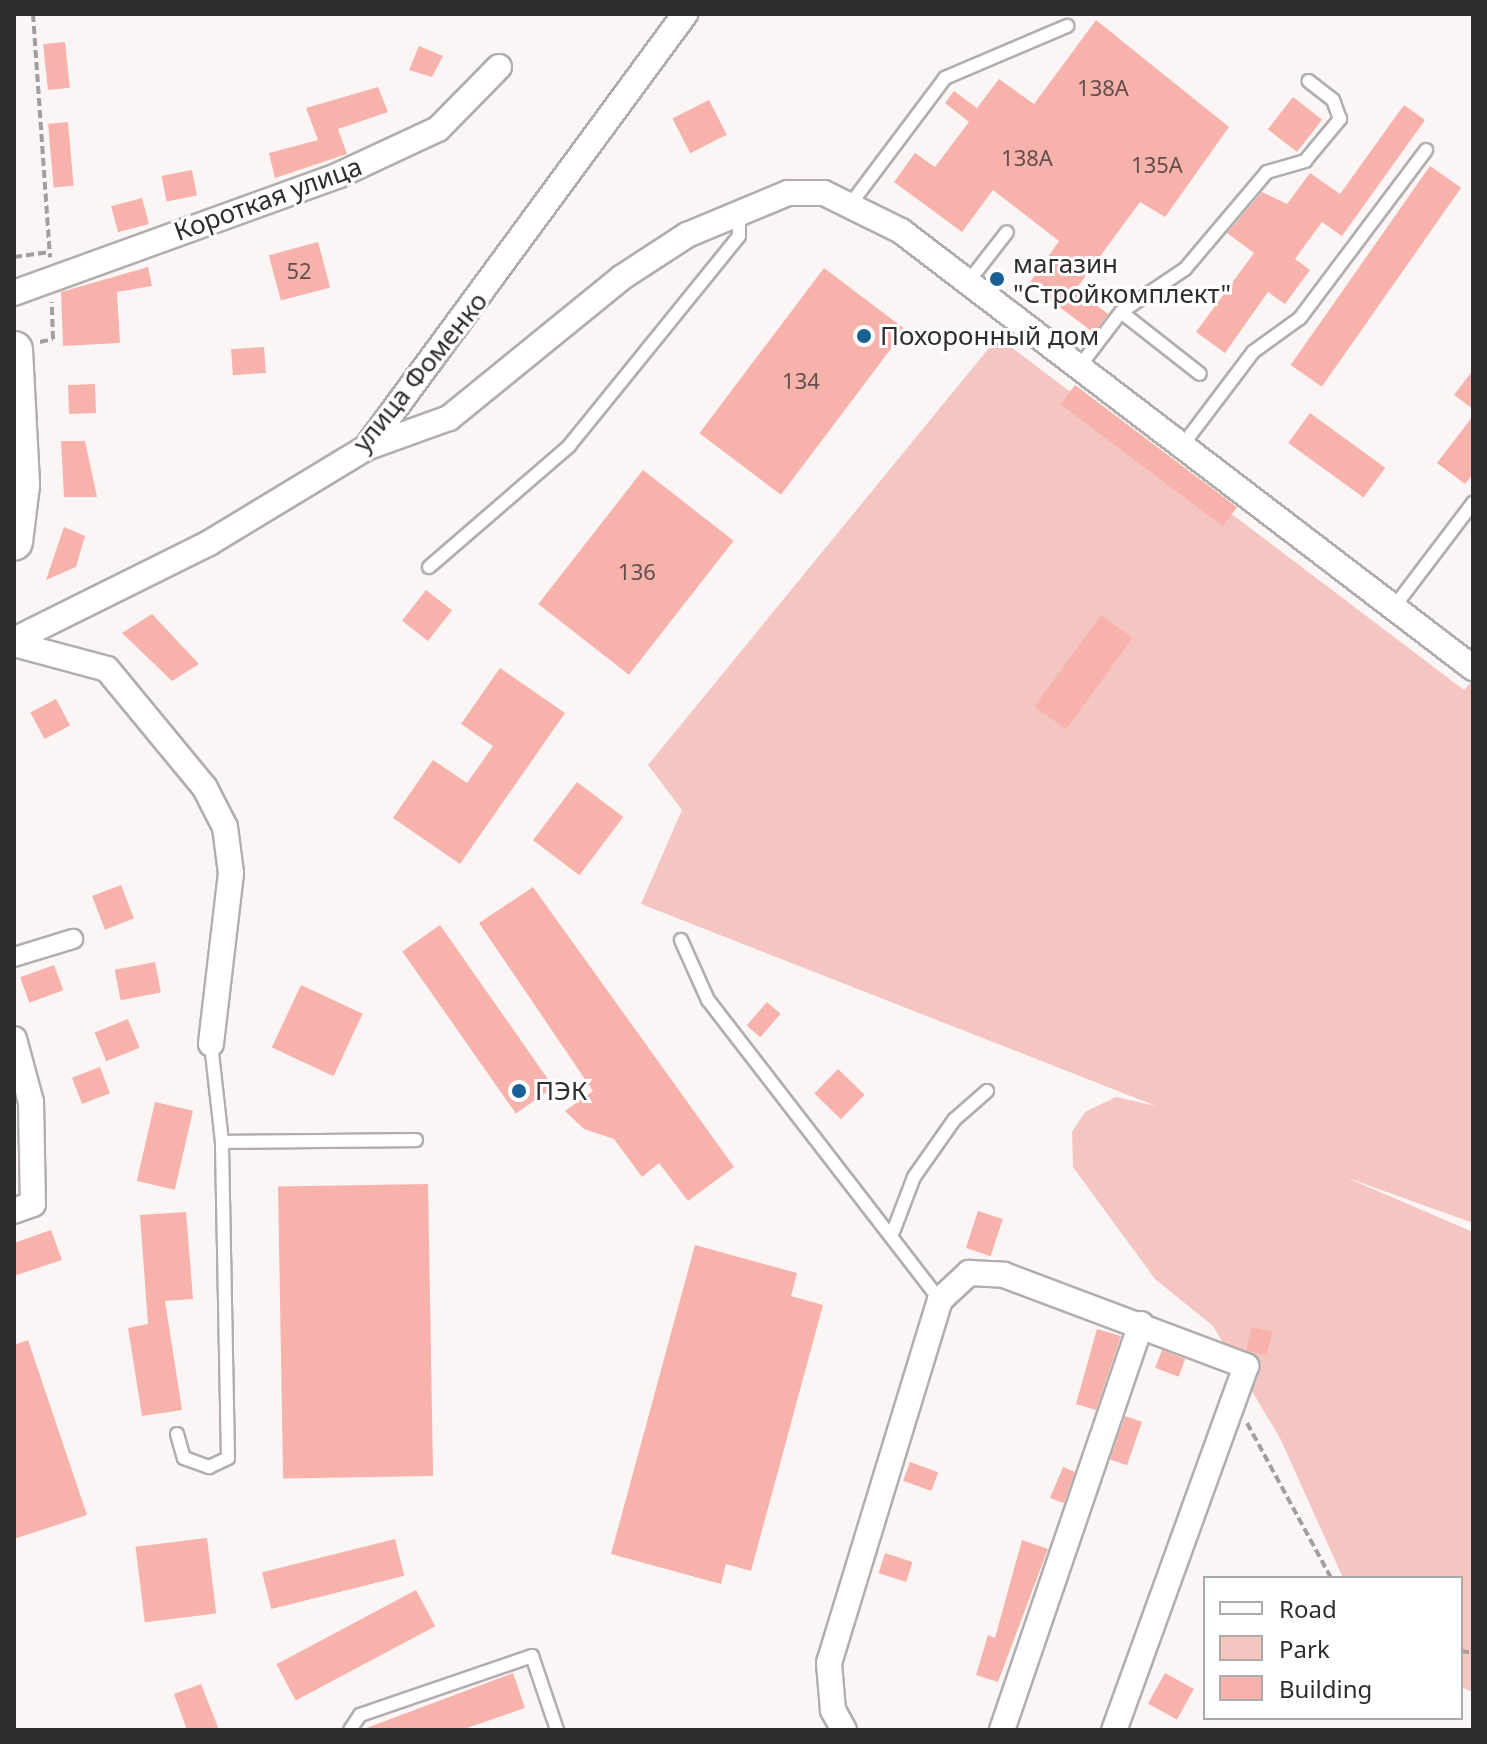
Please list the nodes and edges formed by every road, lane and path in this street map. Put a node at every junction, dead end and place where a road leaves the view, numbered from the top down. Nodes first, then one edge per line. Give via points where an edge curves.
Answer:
1 (33, 14) edge
2 (685, 14) edge
3 (1067, 26) dead end
4 (499, 67) dead end
5 (1309, 81) dead end
6 (1426, 150) dead end
7 (852, 202) junction
8 (739, 209) junction
9 (1007, 232) dead end
10 (14, 257) edge
11 (51, 262) junction
12 (968, 282) junction
13 (14, 293) edge
14 (1121, 312) junction
15 (20, 347) edge
16 (1079, 367) junction
17 (1200, 374) dead end
18 (1182, 446) junction
19 (366, 448) junction
20 (1473, 503) edge
21 (14, 542) edge
22 (429, 567) dead end
23 (1394, 607) junction
24 (14, 642) edge
25 (1473, 668) edge
26 (73, 939) dead end
27 (681, 940) dead end
28 (14, 957) edge
29 (14, 1039) edge
30 (211, 1044) joint
31 (987, 1091) dead end
32 (416, 1140) dead end
33 (222, 1142) junction
34 (24, 1208) edge
35 (893, 1232) junction
36 (940, 1300) junction
37 (1141, 1324) junction
38 (1236, 1400) junction
39 (177, 1434) dead end
40 (1330, 1576) edge
41 (350, 1730) edge
42 (557, 1730) edge
43 (844, 1730) edge
44 (1002, 1730) edge
45 (1114, 1730) edge

1 - 11 path
2 - 19 street, улица Фоменко
3 - 7 lane via 945,78
4 - 11 street, Короткая улица via 438,129 337,176
5 - 14 lane via 1333,100 1340,119 1305,161 1267,172 1185,269
6 - 18 lane via 1300,318 1253,352
7 - 8 street via 788,193
7 - 12 street
8 - 19 street via 621,278 449,418
8 - 22 lane via 739,236 569,446
9 - 12 lane
10 - 11 path
11 - 13 street, Короткая улица
11 - 15 path via 53,339
12 - 16 street
14 - 16 lane
14 - 17 lane
15 - 21 main road via 21,485
16 - 18 street
18 - 23 street
19 - 24 street, улица Фоменко via 209,543
20 - 23 lane
23 - 25 street
24 - 30 street via 107,669 205,788 225,827 231,873
26 - 28 street
27 - 35 lane via 708,1000 770,1086
29 - 34 street via 31,1102
30 - 33 lane
31 - 35 lane via 954,1120 914,1177
32 - 33 lane
33 - 39 lane via 228,1458 209,1467 184,1458
35 - 36 lane
36 - 37 street via 969,1273 1004,1275
36 - 43 street via 829,1663 833,1710
37 - 38 street via 1246,1366
37 - 44 street
38 - 40 path
38 - 45 street
41 - 42 lane via 360,1715 532,1656

